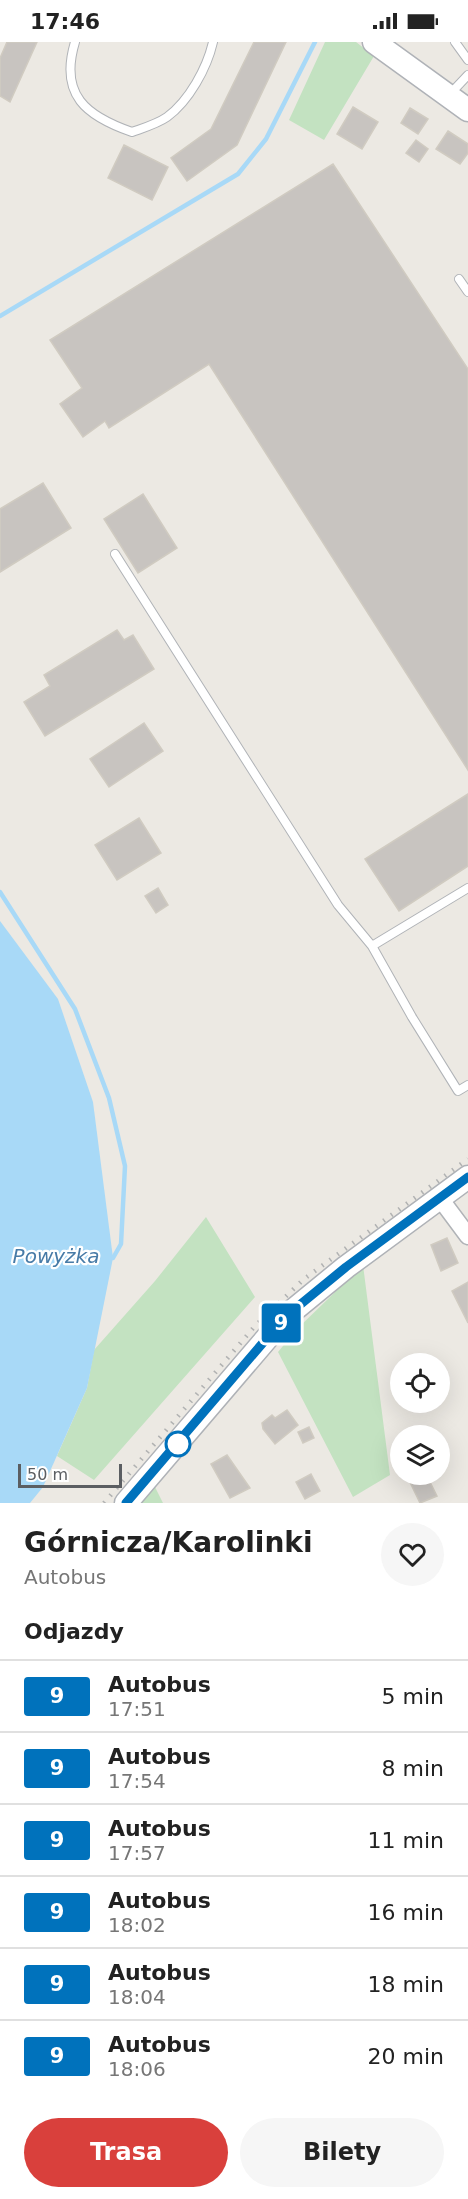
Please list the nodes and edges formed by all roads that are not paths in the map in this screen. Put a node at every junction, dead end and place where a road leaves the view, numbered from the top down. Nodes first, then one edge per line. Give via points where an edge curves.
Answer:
1 (75, 42) edge
2 (213, 42) edge
3 (220, 42) edge
4 (455, 42) edge
5 (382, 44) edge
6 (209, 59) junction
7 (468, 60) edge
8 (468, 75) edge
9 (448, 98) junction
10 (468, 110) edge
11 (459, 279) dead end
12 (468, 292) edge
13 (116, 554) dead end
14 (468, 888) edge
15 (372, 945) junction
16 (468, 1085) edge
17 (468, 1177) edge
18 (439, 1197) junction
19 (468, 1236) edge
20 (126, 1503) edge

1 - 6 lane via 70,58 79,103 96,118 132,132 165,118 179,106
2 - 6 lane
3 - 6 lane
4 - 7 lane
5 - 9 street
8 - 9 lane
9 - 10 street
11 - 12 lane
13 - 15 lane via 338,905
14 - 15 lane
15 - 16 lane via 459,1091
17 - 18 street
18 - 19 street
18 - 20 street via 285,1317

